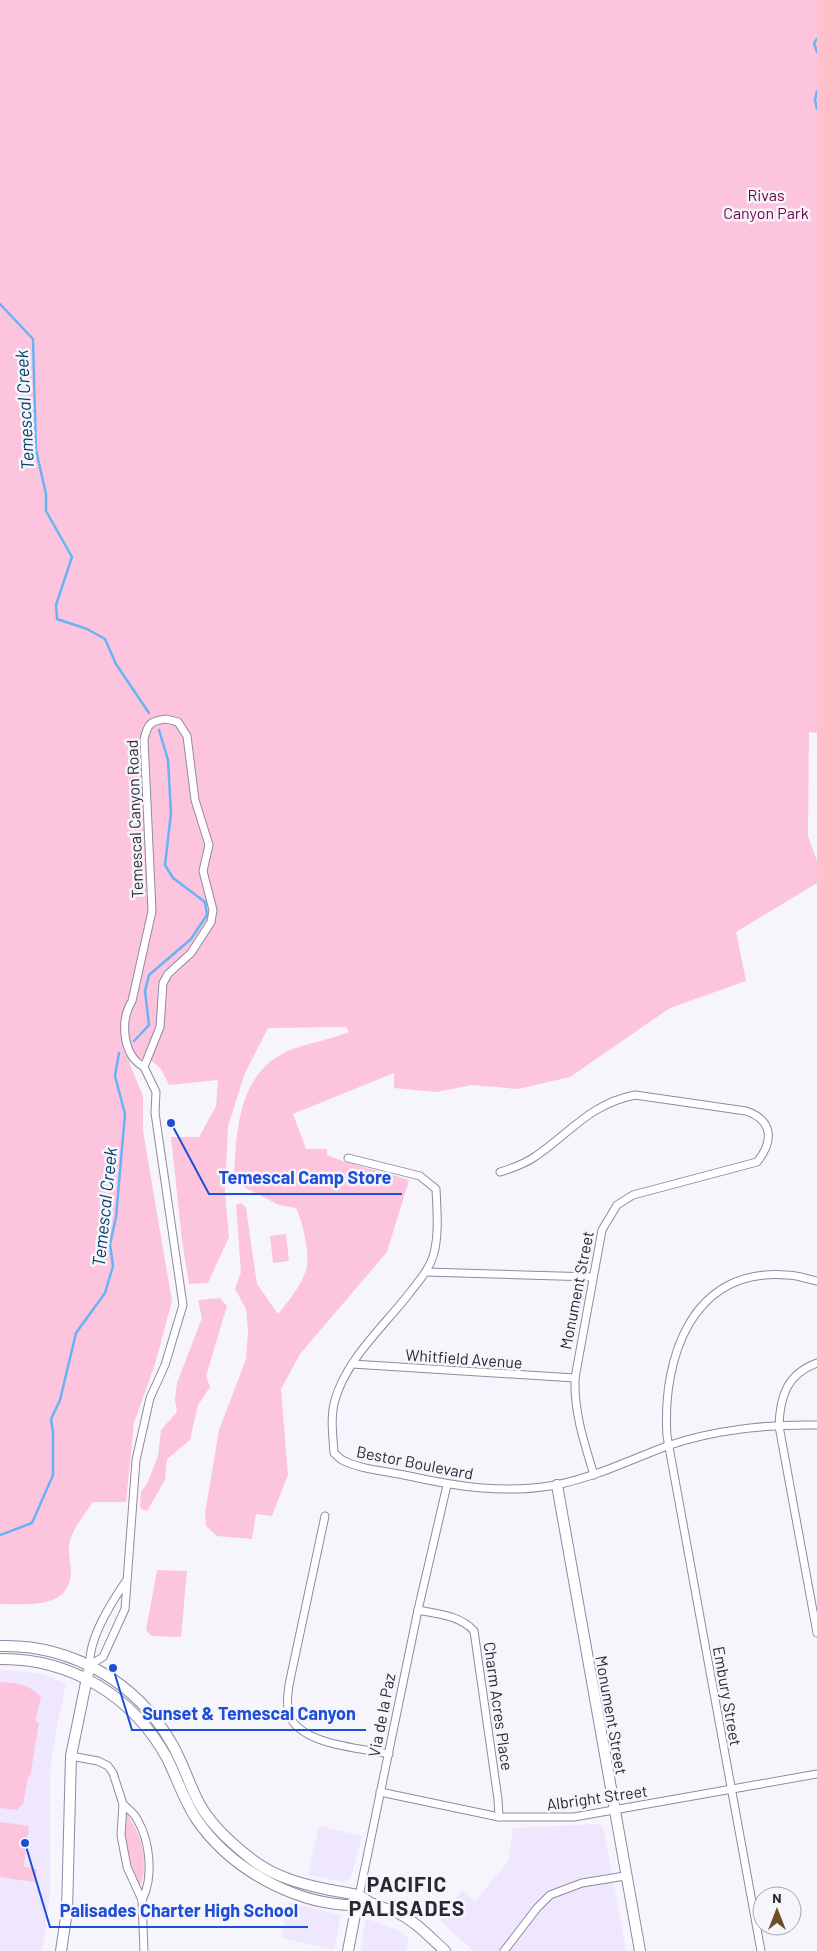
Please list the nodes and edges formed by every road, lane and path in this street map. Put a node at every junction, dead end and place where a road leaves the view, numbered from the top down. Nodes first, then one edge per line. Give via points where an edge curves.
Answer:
1 (144, 1067) junction
2 (348, 1158) dead end
3 (500, 1172) dead end
4 (426, 1272) junction
5 (592, 1277) junction
6 (817, 1281) edge
7 (817, 1363) edge
8 (352, 1364) junction
9 (575, 1378) junction
10 (817, 1425) edge
11 (779, 1426) junction
12 (668, 1446) junction
13 (594, 1475) junction
14 (556, 1484) junction
15 (447, 1485) junction
16 (325, 1516) dead end
17 (126, 1581) junction
18 (418, 1610) junction
19 (817, 1633) edge
20 (0, 1646) edge
21 (0, 1660) edge
22 (90, 1665) junction
23 (87, 1678) junction
24 (389, 1754) junction
25 (71, 1756) junction
26 (817, 1774) edge
27 (731, 1789) junction
28 (380, 1792) junction
29 (123, 1804) junction
30 (614, 1810) junction
31 (499, 1817) junction
32 (625, 1876) junction
33 (142, 1900) junction
34 (358, 1901) junction
35 (61, 1951) edge
36 (144, 1951) edge
37 (348, 1951) edge
38 (445, 1951) edge
39 (504, 1951) edge
40 (640, 1951) edge
41 (761, 1951) edge

1 - 1 street, Temescal Canyon Road via 160,1026 163,983 191,953 211,922 213,910 203,871 209,844 195,800 187,736 178,722 166,719 152,720 147,725 144,739 152,910 132,1001 123,1021 130,1054
1 - 17 street, Temescal Canyon Road via 156,1092 155,1113 183,1296 176,1333 150,1398 136,1460
2 - 4 street, Bestor Boulevard via 420,1176 436,1189 434,1254
3 - 5 street, Monument Street via 537,1156 599,1107 626,1096 746,1110 759,1115 767,1127 769,1141 757,1162 633,1195 617,1206 602,1230
4 - 5 street
4 - 8 street, Bestor Boulevard
5 - 9 street, Monument Street
6 - 12 street, Embury Street via 788,1275 756,1276 729,1284 707,1300 687,1326 672,1363 665,1412
7 - 11 street via 794,1376 786,1387
8 - 9 street, Whitfield Avenue
8 - 15 street, Bestor Boulevard via 334,1401 334,1453 346,1462
9 - 13 street, Monument Street via 574,1401 578,1422
10 - 11 street, Bestor Boulevard
11 - 12 street, Bestor Boulevard via 726,1432
11 - 19 street
12 - 13 street, Bestor Boulevard
12 - 27 street, Embury Street
13 - 14 street, Bestor Boulevard
14 - 15 street, Bestor Boulevard via 500,1490
14 - 30 main road, Monument Street
15 - 18 street, Via de la Paz
16 - 24 street via 287,1694 289,1715 301,1732 316,1739
17 - 22 street via 112,1601 89,1652
17 - 22 street, Temescal Canyon Road via 125,1609 118,1626 103,1657
18 - 24 street, Via de la Paz
18 - 31 street, Charm Acres Place via 457,1618 468,1623 474,1631
20 - 22 main road via 50,1651
21 - 23 main road via 40,1662
22 - 23 main road
22 - 34 main road via 119,1683 147,1709 173,1745 199,1803 239,1849 266,1870 283,1878
23 - 25 main road
23 - 34 main road via 129,1709 146,1727 167,1759 196,1818 208,1835 233,1858 260,1878 292,1893
24 - 28 street, Via de la Paz
25 - 29 street via 108,1766
25 - 35 main road via 67,1911
26 - 27 street, Albright Street
27 - 30 street, Albright Street
27 - 41 street, Embury Street
28 - 31 street, Albright Street
28 - 34 street, Via de la Paz
29 - 33 street via 121,1835 126,1859
29 - 33 street via 136,1817 148,1847 148,1882
30 - 31 street, Albright Street via 554,1818
30 - 32 main road, Monument Street
32 - 39 street via 582,1883 550,1895
32 - 40 main road, Monument Street
33 - 36 street
34 - 37 main road, Via de la Paz
34 - 38 main road via 406,1917

